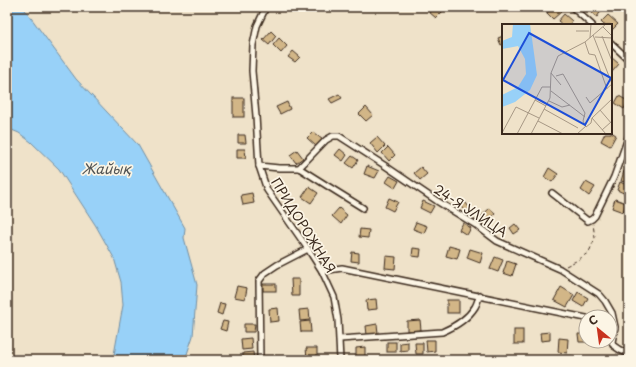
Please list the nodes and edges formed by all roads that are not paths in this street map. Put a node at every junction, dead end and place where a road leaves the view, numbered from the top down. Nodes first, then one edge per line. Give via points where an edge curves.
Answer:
1 (266, 7) edge
2 (572, 7) edge
3 (591, 24) edge
4 (612, 44) edge
5 (629, 60) edge
6 (629, 135) edge
7 (259, 166) junction
8 (299, 168) junction
9 (552, 193) dead end
10 (363, 208) dead end
11 (308, 248) junction
12 (322, 271) junction
13 (480, 296) junction
14 (610, 309) edge
15 (578, 316) edge
16 (340, 339) junction
17 (618, 349) edge
18 (629, 354) edge
19 (260, 360) edge
20 (340, 360) edge

1 - 7 street, ПРИДОРОЖНАЯ via 252,44
2 - 3 street
4 - 5 street
6 - 9 street via 614,177 592,219 588,221
7 - 8 street
7 - 11 street, ПРИДОРОЖНАЯ via 267,190
8 - 10 street
8 - 14 street, 24-Я УЛИЦА via 326,140 339,136 476,225 496,241 560,269 599,294
11 - 12 street, ПРИДОРОЖНАЯ
11 - 19 street via 265,273 259,281
12 - 13 street via 342,268
12 - 16 street, ПРИДОРОЖНАЯ via 334,297
13 - 15 street
13 - 16 street via 475,307 465,318 442,332
16 - 20 street, ПРИДОРОЖНАЯ
17 - 18 street, 24-Я УЛИЦА

